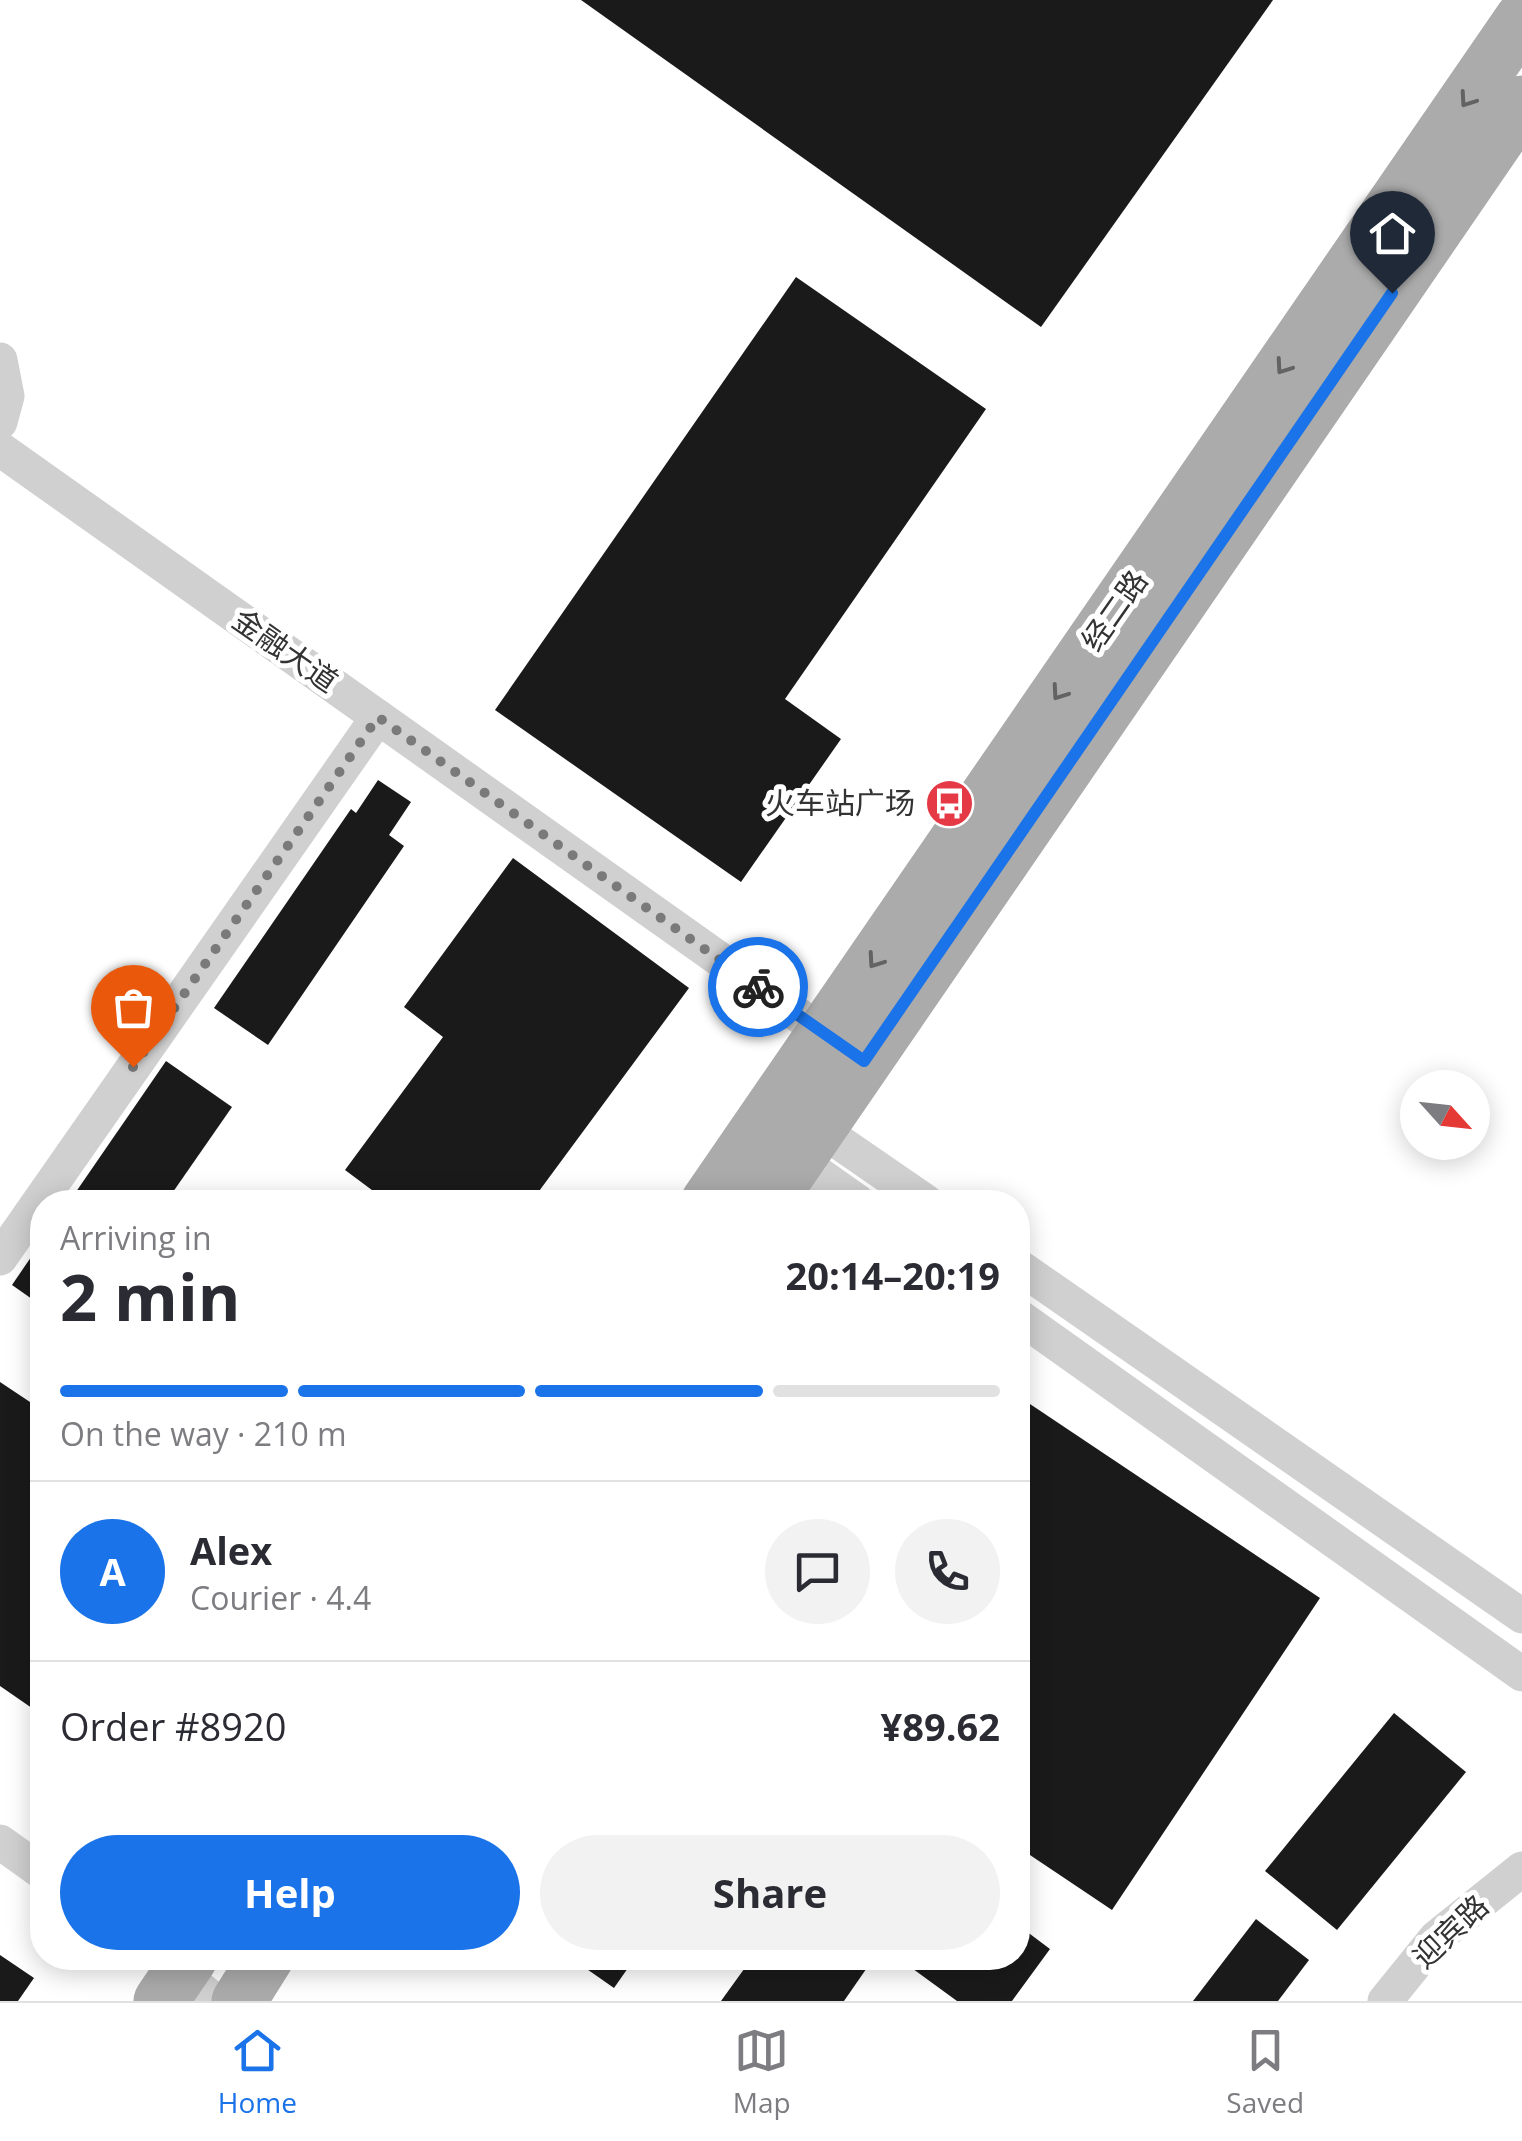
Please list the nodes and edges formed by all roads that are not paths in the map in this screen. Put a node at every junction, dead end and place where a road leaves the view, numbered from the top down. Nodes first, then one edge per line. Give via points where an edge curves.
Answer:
1 (1522, 19) edge
2 (1522, 103) edge
3 (0, 360) edge
4 (0, 422) edge
5 (0, 450) edge
6 (378, 717) junction
7 (844, 1048) junction
8 (784, 1144) edge
9 (48, 1190) edge
10 (724, 1190) edge
11 (843, 1190) edge
12 (897, 1190) edge
13 (30, 1215) edge
14 (0, 1258) edge
15 (1030, 1274) edge
16 (1030, 1325) edge
17 (1522, 1616) edge
18 (1522, 1674) edge
19 (0, 1842) edge
20 (30, 1863) edge
21 (1522, 1869) edge
22 (1385, 2001) edge

1 -> 7 main road, 经二路
2 - 7 main road, 经二路
3 - 4 street via 6,396
5 - 6 street, 金融大道
6 - 7 street, 金融大道
6 - 9 street
7 - 8 main road, 经二路
8 - 10 main road, 经二路
8 - 11 street
8 - 12 street
13 - 14 street
15 - 17 street
16 - 18 street
19 - 20 street
21 - 22 street, 迎宾路 via 1436,1938

